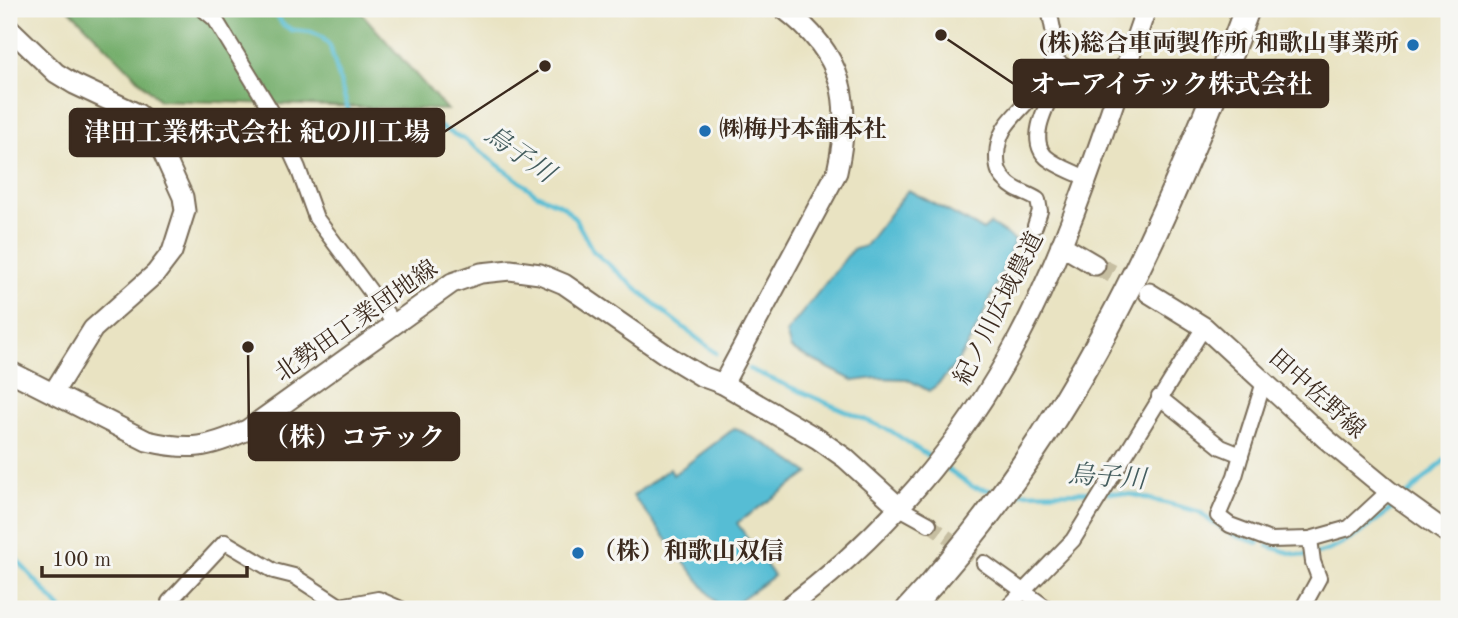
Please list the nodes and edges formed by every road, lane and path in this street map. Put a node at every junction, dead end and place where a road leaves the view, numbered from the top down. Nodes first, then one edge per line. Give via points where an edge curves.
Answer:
1 (203, 9) edge
2 (784, 9) edge
3 (1049, 9) edge
4 (1146, 9) edge
5 (1247, 9) edge
6 (9, 28) edge
7 (1055, 60) junction
8 (1086, 178) junction
9 (1035, 226) dead end
10 (1061, 245) junction
11 (1096, 265) tunnel mouth
12 (1149, 293) tunnel mouth
13 (394, 323) junction
14 (1204, 327) junction
15 (9, 371) edge
16 (1264, 382) junction
17 (723, 384) junction
18 (54, 393) junction
19 (1159, 397) junction
20 (1241, 454) junction
21 (1396, 496) junction
22 (900, 508) junction
23 (929, 524) tunnel mouth
24 (1449, 534) edge
25 (1310, 542) junction
26 (984, 563) tunnel mouth
27 (1023, 590) junction
28 (169, 602) dead end
29 (341, 608) edge
30 (401, 609) edge
31 (786, 609) edge
32 (909, 609) edge
33 (1006, 609) edge
34 (1048, 609) edge
35 (1302, 609) edge

1 - 13 street via 215,19 273,114 316,218
2 - 17 street via 817,37 836,68 845,106 844,143 837,172
3 - 7 street
4 - 8 street, 紀ノ川広域農道
5 - 32 highway via 1191,155 1124,299 1084,372 1030,459
6 - 18 street via 56,72 150,124 185,211 172,252 93,329
7 - 8 street via 1064,65 1037,136 1045,157
7 - 9 street via 1004,127 997,148 997,169 1005,180 1038,200
8 - 10 street, 紀ノ川広域農道
10 - 11 street
10 - 22 street, 紀ノ川広域農道 via 1018,338 973,415
12 - 14 street, 田中佐野線
13 - 17 street, 北勢田工業団地線 via 452,283 481,273 540,274 564,284 679,363
13 - 18 street, 北勢田工業団地線 via 247,430 197,447 147,440
14 - 16 street, 田中佐野線
14 - 19 street
15 - 18 street, 北勢田工業団地線
16 - 20 street
16 - 21 street, 田中佐野線
17 - 22 street, 北勢田工業団地線 via 818,439
19 - 20 street via 1221,447
19 - 27 street via 1073,540
20 - 25 street via 1218,516 1270,540
21 - 24 street, 田中佐野線
21 - 25 street via 1349,528
22 - 23 street
22 - 31 street, 紀ノ川広域農道 via 823,582
25 - 35 street via 1319,578
26 - 27 street
27 - 33 street
27 - 34 street
28 - 29 street via 225,542 274,571 294,576
29 - 30 street via 378,599

